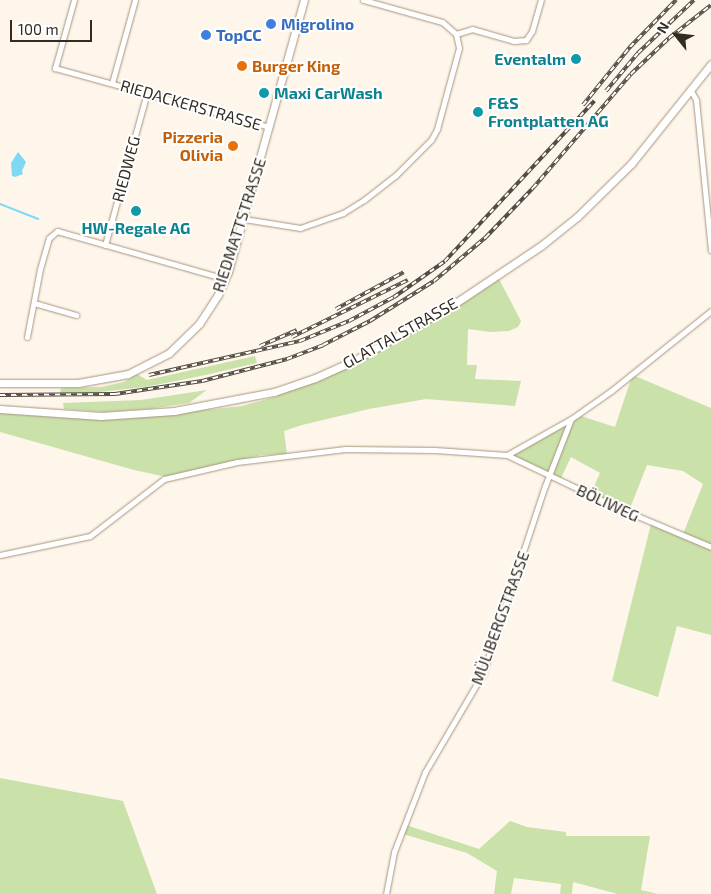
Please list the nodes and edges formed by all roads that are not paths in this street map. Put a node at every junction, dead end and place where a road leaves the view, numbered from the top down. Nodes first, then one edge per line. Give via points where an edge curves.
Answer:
1 (74, 0) edge
2 (135, 0) edge
3 (304, 0) edge
4 (363, 0) edge
5 (541, 0) edge
6 (456, 34) junction
7 (711, 64) edge
8 (112, 83) junction
9 (690, 89) junction
10 (147, 93) junction
11 (269, 127) junction
12 (244, 219) junction
13 (105, 245) junction
14 (711, 250) edge
15 (225, 280) junction
16 (34, 303) junction
17 (711, 311) edge
18 (76, 315) dead end
19 (27, 337) dead end
20 (0, 383) edge
21 (0, 409) edge
22 (571, 419) junction
23 (507, 455) junction
24 (549, 474) junction
25 (711, 547) edge
26 (0, 555) edge
27 (386, 894) edge

1 - 8 street, RIEDACKERSTRASSE via 55,68
2 - 8 street, RIEDACKERSTRASSE
3 - 11 street, RIEDMATTSTRASSE
4 - 6 street via 442,22
5 - 6 street via 526,40 514,41 472,29
6 - 12 street via 459,48 437,129 424,149 396,176 343,213 315,224 300,228
7 - 9 street, GLATTALSTRASSE
8 - 10 street, RIEDACKERSTRASSE
9 - 14 street via 696,100
9 - 21 street, GLATTALSTRASSE via 631,164 577,217 457,302 355,360 274,392 174,411 100,416
10 - 11 street, RIEDACKERSTRASSE
10 - 13 street, RIEDWEG
11 - 12 street, RIEDMATTSTRASSE
12 - 15 street, RIEDMATTSTRASSE
13 - 15 street
13 - 16 street via 57,231 52,234 48,238
15 - 20 street, RIEDMATTSTRASSE via 214,302 190,334 169,353 146,366 93,382
16 - 18 street
16 - 19 street
17 - 22 street via 629,378
22 - 23 street
22 - 24 street, MÜLIBERGSTRASSE
23 - 24 street, BÖLIWEG
23 - 26 street via 344,449 260,457 164,479 90,536
24 - 25 street, BÖLIWEG via 616,507
24 - 27 street, MÜLIBERGSTRASSE via 483,673 425,772 394,852

